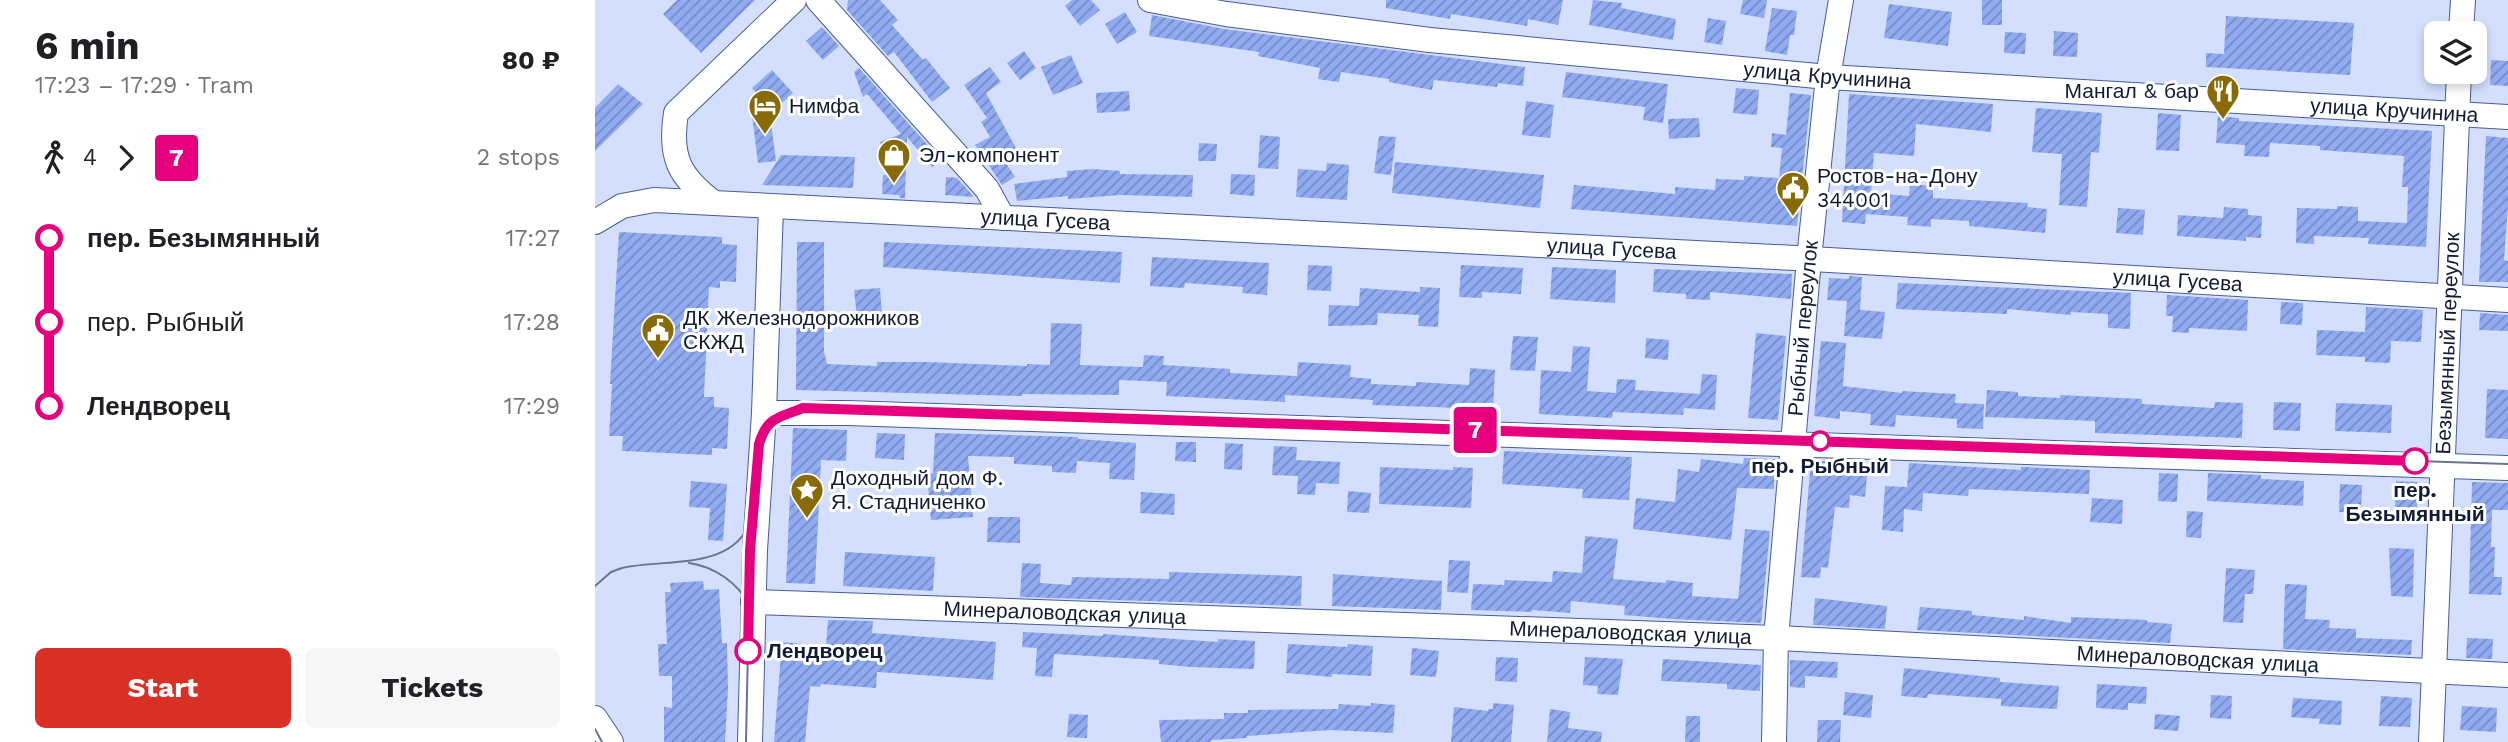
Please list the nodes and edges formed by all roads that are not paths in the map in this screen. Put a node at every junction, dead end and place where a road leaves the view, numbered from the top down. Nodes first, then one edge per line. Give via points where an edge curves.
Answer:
1 (794, 0) edge
2 (818, 0) edge
3 (1150, 0) edge
4 (1841, 0) edge
5 (2463, 0) edge
6 (2462, 21) edge
7 (1828, 77) junction
8 (2458, 84) edge
9 (2457, 113) junction
10 (2508, 117) edge
11 (714, 203) junction
12 (771, 207) junction
13 (1003, 218) junction
14 (595, 222) edge
15 (1809, 259) junction
16 (2450, 296) junction
17 (2508, 300) edge
18 (764, 413) junction
19 (1794, 444) junction
20 (2442, 466) junction
21 (2508, 468) edge
22 (753, 602) junction
23 (1776, 638) junction
24 (2433, 672) junction
25 (2508, 674) edge
26 (595, 718) edge
27 (611, 742) edge
28 (750, 742) edge
29 (1774, 742) edge
30 (2431, 742) edge

1 - 11 street via 676,114 674,147 685,178
2 - 13 street via 987,189
3 - 7 street, улица Кручинина via 1430,40
4 - 7 street, Рыбный переулок
5 - 6 street
7 - 9 street, улица Кручинина
7 - 15 street, Рыбный переулок
8 - 9 street, Безымянный переулок
9 - 10 street, улица Кручинина
9 - 16 street, Безымянный переулок
11 - 12 street, улица Гусева
11 - 14 street, улица Гусева via 654,200 622,206
12 - 13 street, улица Гусева
12 - 18 street
13 - 15 street, улица Гусева
15 - 16 street, улица Гусева
15 - 19 street, Рыбный переулок
16 - 17 street, улица Гусева
16 - 20 street, Безымянный переулок
18 - 19 street
18 - 22 street
19 - 20 street
19 - 23 street, Рыбный переулок
20 - 21 street
20 - 24 street, Безымянный переулок
22 - 23 street, Минераловодская улица
22 - 28 street
23 - 24 street, Минераловодская улица
23 - 29 street, Рыбный переулок
24 - 25 street, Минераловодская улица
24 - 30 street, Безымянный переулок
26 - 27 street

